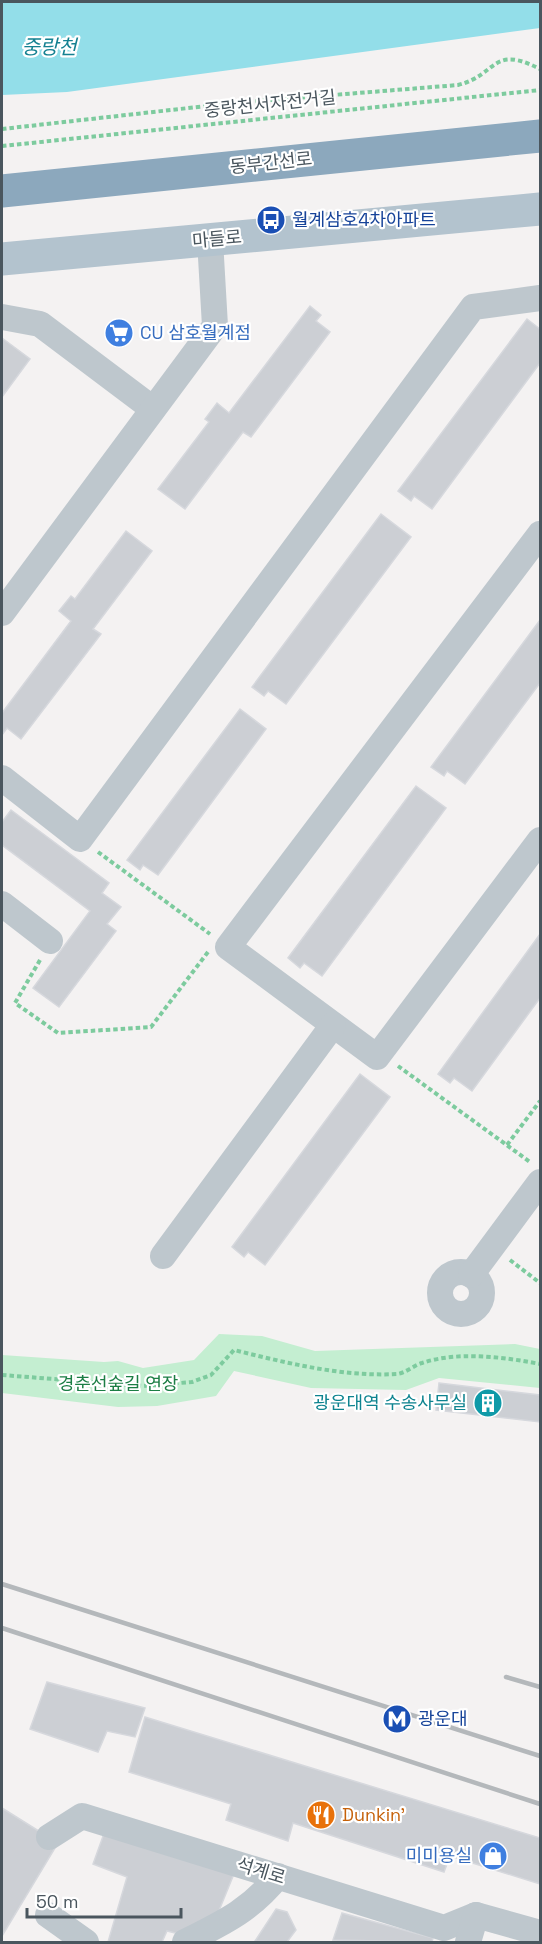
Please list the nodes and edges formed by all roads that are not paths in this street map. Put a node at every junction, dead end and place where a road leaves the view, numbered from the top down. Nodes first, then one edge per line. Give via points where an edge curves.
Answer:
1 (540, 136) edge
2 (2, 191) edge
3 (540, 209) edge
4 (210, 240) junction
5 (2, 260) edge
6 (540, 298) edge
7 (2, 317) edge
8 (153, 409) junction
9 (540, 534) edge
10 (2, 613) edge
11 (2, 778) edge
12 (540, 840) edge
13 (2, 904) edge
14 (50, 941) road end
15 (333, 1024) junction
16 (536, 1173) edge
17 (163, 1256) dead end
18 (471, 1275) dead end
19 (49, 1837) dead end
20 (278, 1876) junction
21 (48, 1915) dead end
22 (476, 1915) junction
23 (540, 1932) edge
24 (86, 1942) edge
25 (185, 1942) edge
26 (468, 1942) edge

1 - 2 highway, 동부간선로
3 - 4 main road, 마들로
4 - 5 main road, 마들로
4 - 8 street via 215,326
6 - 11 street via 473,307 80,839
7 - 8 street via 40,324
8 - 10 street
9 - 15 street via 223,943
12 - 15 street via 377,1057
13 - 14 street
15 - 17 street
16 - 18 street
19 - 20 street, 석계로 via 79,1810
20 - 22 street, 석계로 via 444,1928
20 - 25 street via 262,1896 237,1916
21 - 24 street
22 - 23 street
22 - 26 street

